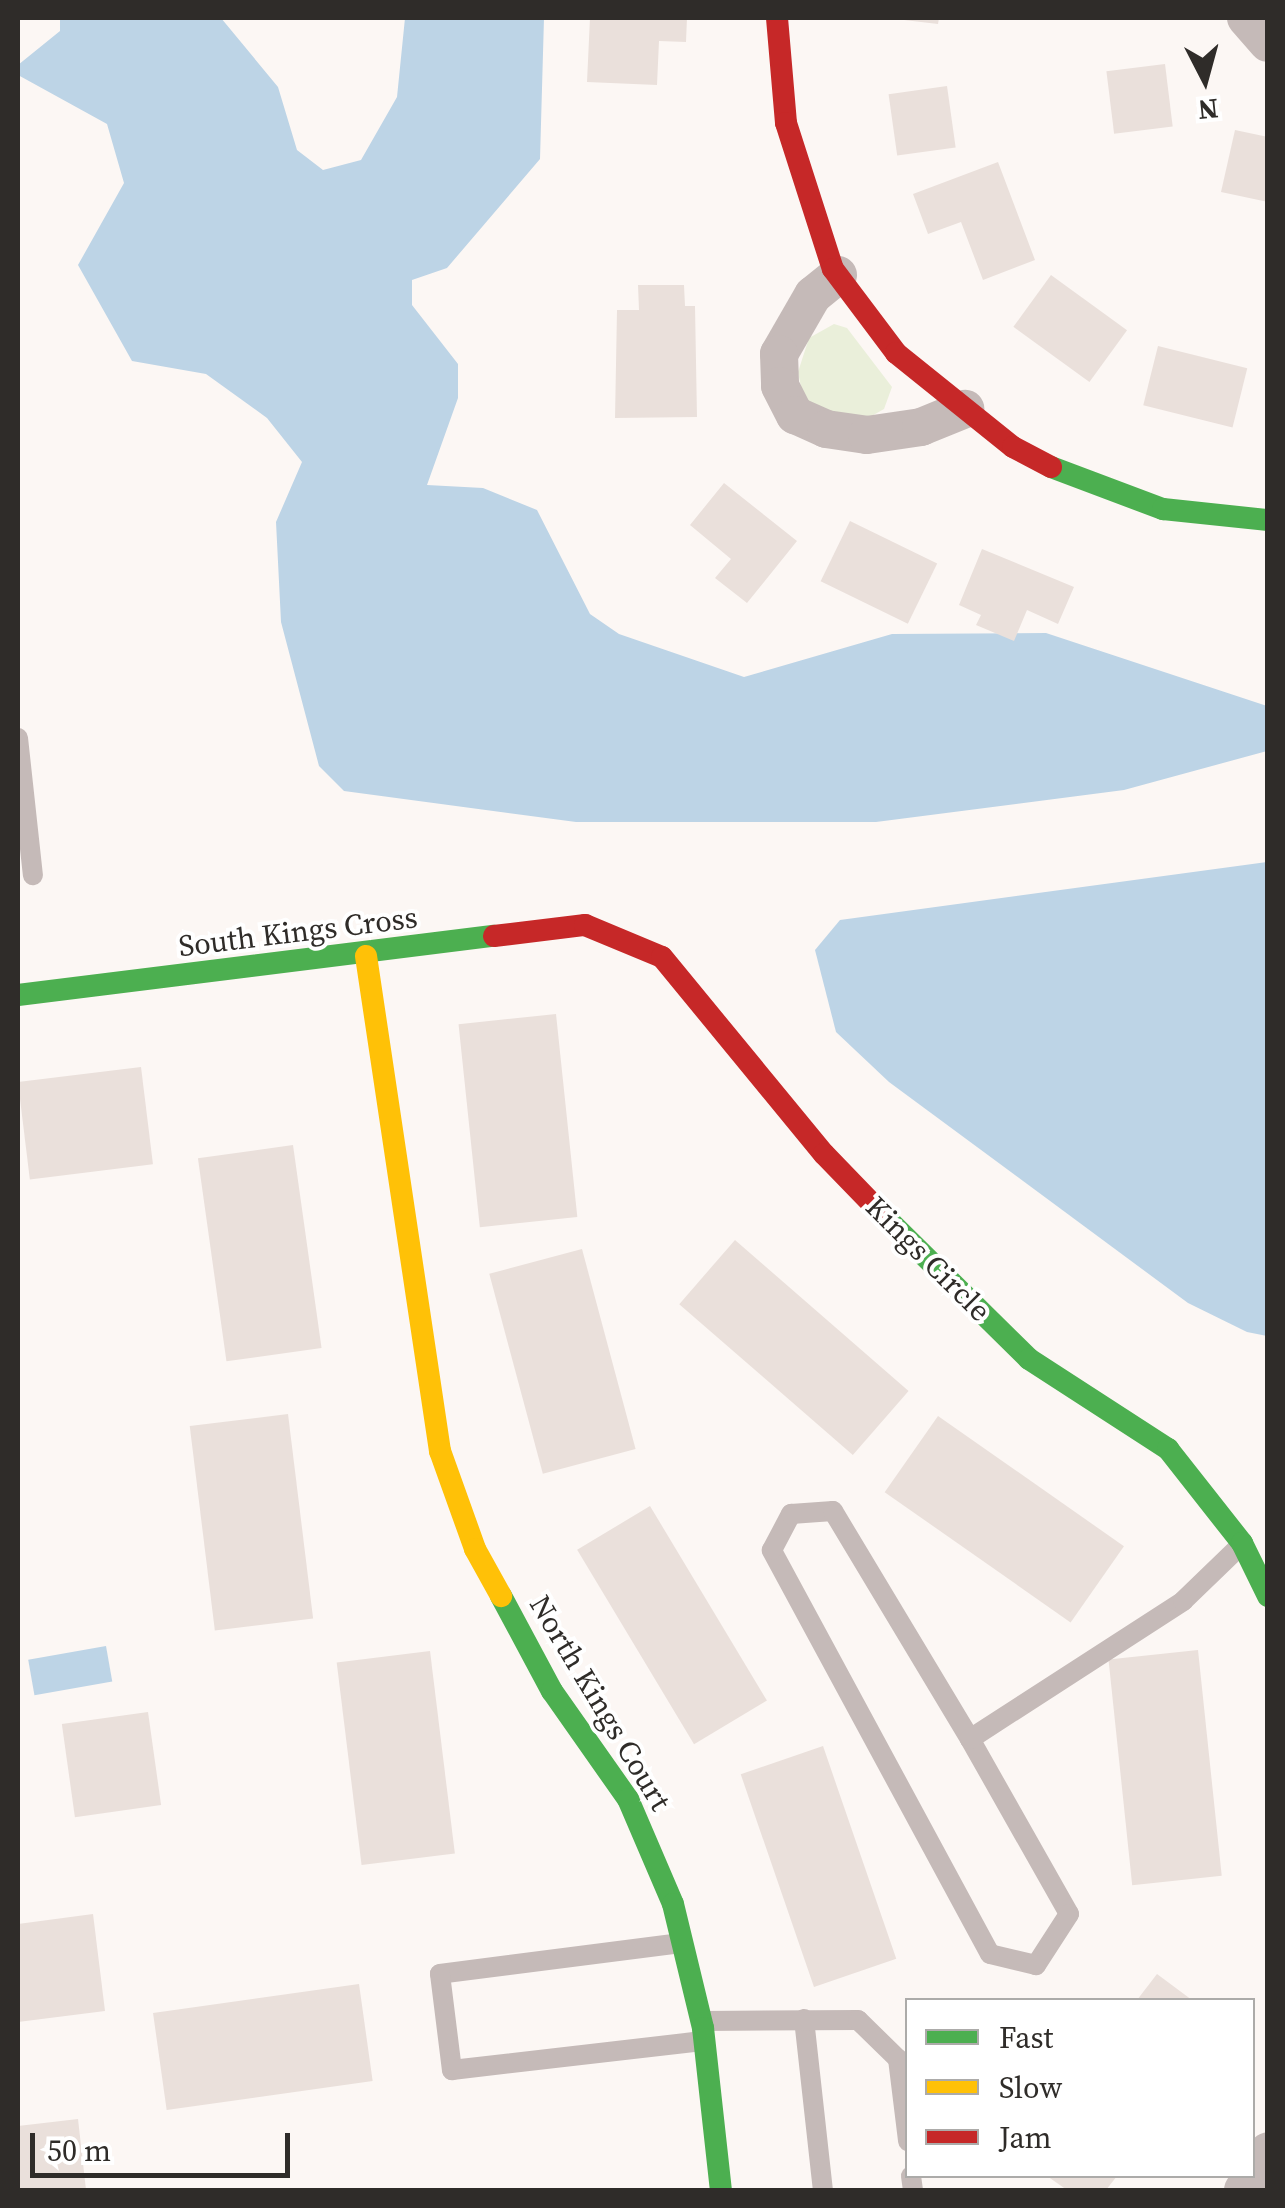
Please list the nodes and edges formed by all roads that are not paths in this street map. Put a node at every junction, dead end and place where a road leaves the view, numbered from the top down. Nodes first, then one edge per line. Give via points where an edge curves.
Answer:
1 (778, 18) edge
2 (1246, 18) edge
3 (1268, 43) edge
4 (838, 275) junction
5 (965, 409) junction
6 (1268, 520) edge
7 (18, 738) edge
8 (32, 876) dead end
9 (586, 925) joint
10 (366, 956) junction
11 (18, 995) edge
12 (1242, 1543) junction
13 (1268, 1596) edge
14 (970, 1739) junction
15 (682, 1943) junction
16 (804, 2019) junction
17 (702, 2031) junction
18 (905, 2116) edge
19 (1268, 2150) edge
20 (1255, 2172) edge
21 (721, 2190) edge
22 (823, 2190) edge

1 - 4 street via 786,122
2 - 3 street
4 - 5 street via 896,353
4 - 5 street via 813,295 780,354 780,386 795,415 867,436 921,428
5 - 6 street via 1013,447 1117,496 1202,516
7 - 8 lane
9 - 10 street, South Kings Cross
9 - 12 street, Kings Circle via 662,956 824,1154 941,1275 1029,1359 1168,1449
10 - 11 street, South Kings Cross
10 - 15 street, North Kings Court via 440,1451 484,1565 552,1691 628,1799 673,1904
12 - 13 street, Kings Circle
12 - 14 lane via 1183,1601
14 - 14 lane via 833,1510 792,1514 772,1550 980,1936 990,1954 1036,1965 1069,1914
15 - 17 street, North Kings Court
15 - 17 lane via 440,1974 452,2070
16 - 17 lane
16 - 18 lane via 858,2020 878,2033 898,2058
16 - 22 lane
17 - 21 street, North Kings Court
19 - 20 street

